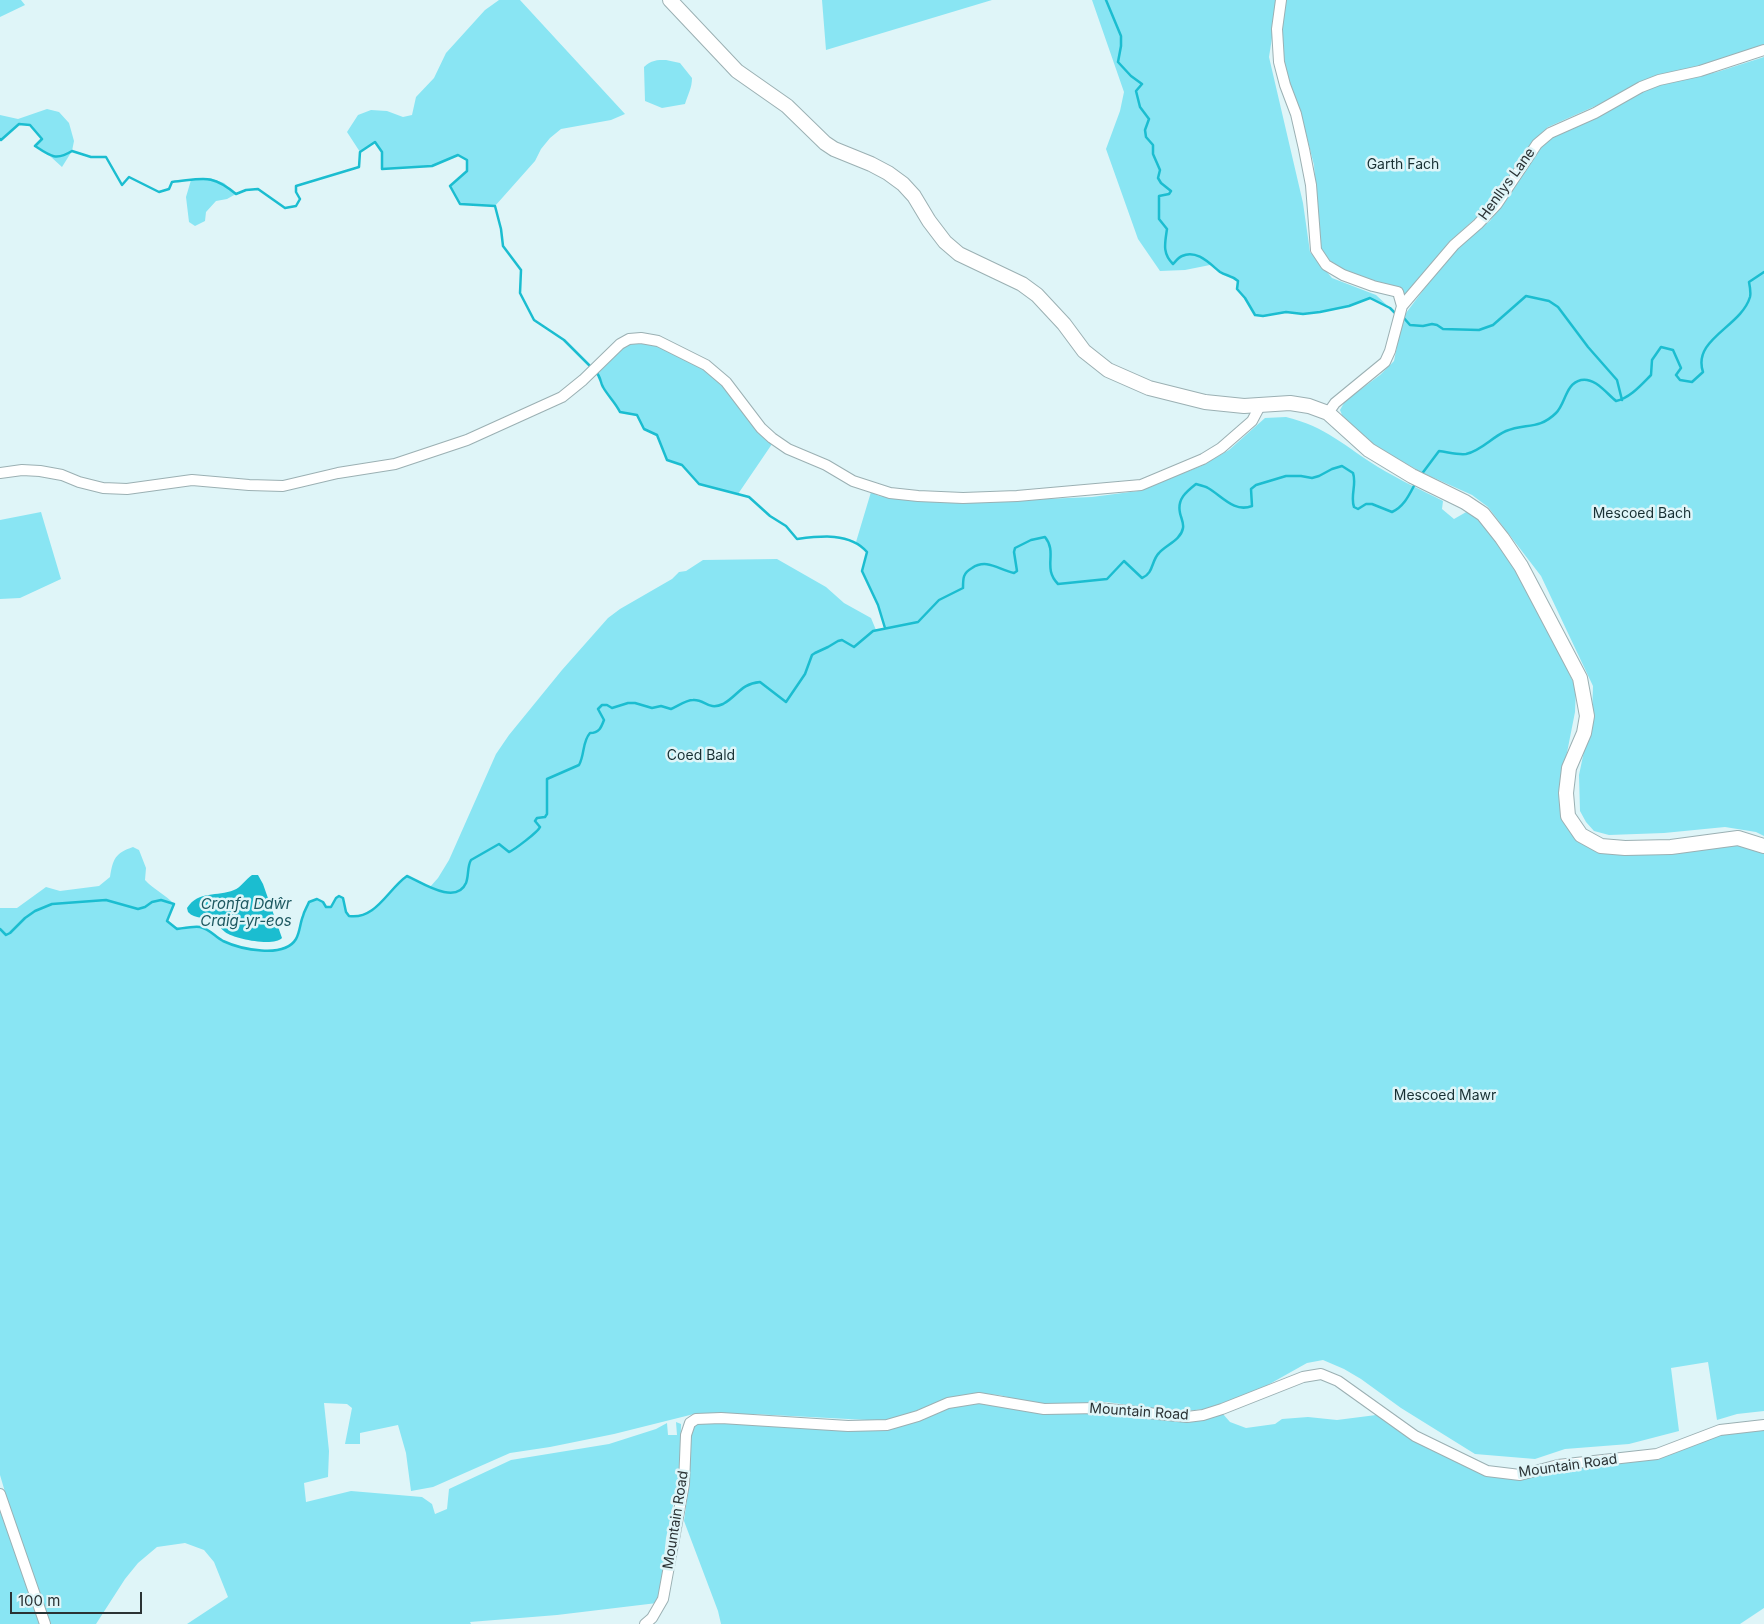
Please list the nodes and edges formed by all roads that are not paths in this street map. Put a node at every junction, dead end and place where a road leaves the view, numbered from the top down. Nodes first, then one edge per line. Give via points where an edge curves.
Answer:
1 (670, 0) edge
2 (1281, 0) edge
3 (1764, 50) edge
4 (1402, 306) junction
5 (1261, 404) junction
6 (1328, 414) junction
7 (0, 473) edge
8 (1764, 846) edge
9 (1764, 1425) edge
10 (0, 1494) edge
11 (45, 1624) edge
12 (645, 1624) edge

1 - 5 street via 736,71 787,106 825,143 880,169 903,184 945,242 960,254 1022,284 1037,295 1093,359 1122,377 1149,388 1205,402 1244,406
2 - 4 street via 1277,30 1279,62 1304,149 1311,185 1316,250 1326,265 1343,275 1398,292
3 - 4 street, Henllys Lane via 1700,71 1659,80 1550,133 1537,144 1497,204 1448,252
4 - 6 street, Henllys Lane via 1385,362 1335,403
5 - 6 street via 1290,403
5 - 7 street via 1252,421 1221,448 1141,485 1018,496 918,496 890,493 853,481 788,448 761,428 726,382 706,366 658,341 641,338 620,344 562,396 467,440 395,464 283,486 192,480 127,489 103,488 40,471
6 - 8 street via 1369,450 1483,514 1521,566 1580,678 1587,716 1584,733 1569,768 1566,793 1568,816 1582,835 1601,846 1625,848 1672,847 1738,838
9 - 12 street, Mountain Road via 1720,1430 1657,1454 1558,1465 1520,1475 1487,1471 1414,1436 1338,1381 1321,1374 1222,1409 1188,1417 1098,1408 1044,1409 980,1398 948,1403 888,1425 696,1419 690,1423 686,1435 684,1484 663,1599
10 - 11 street

